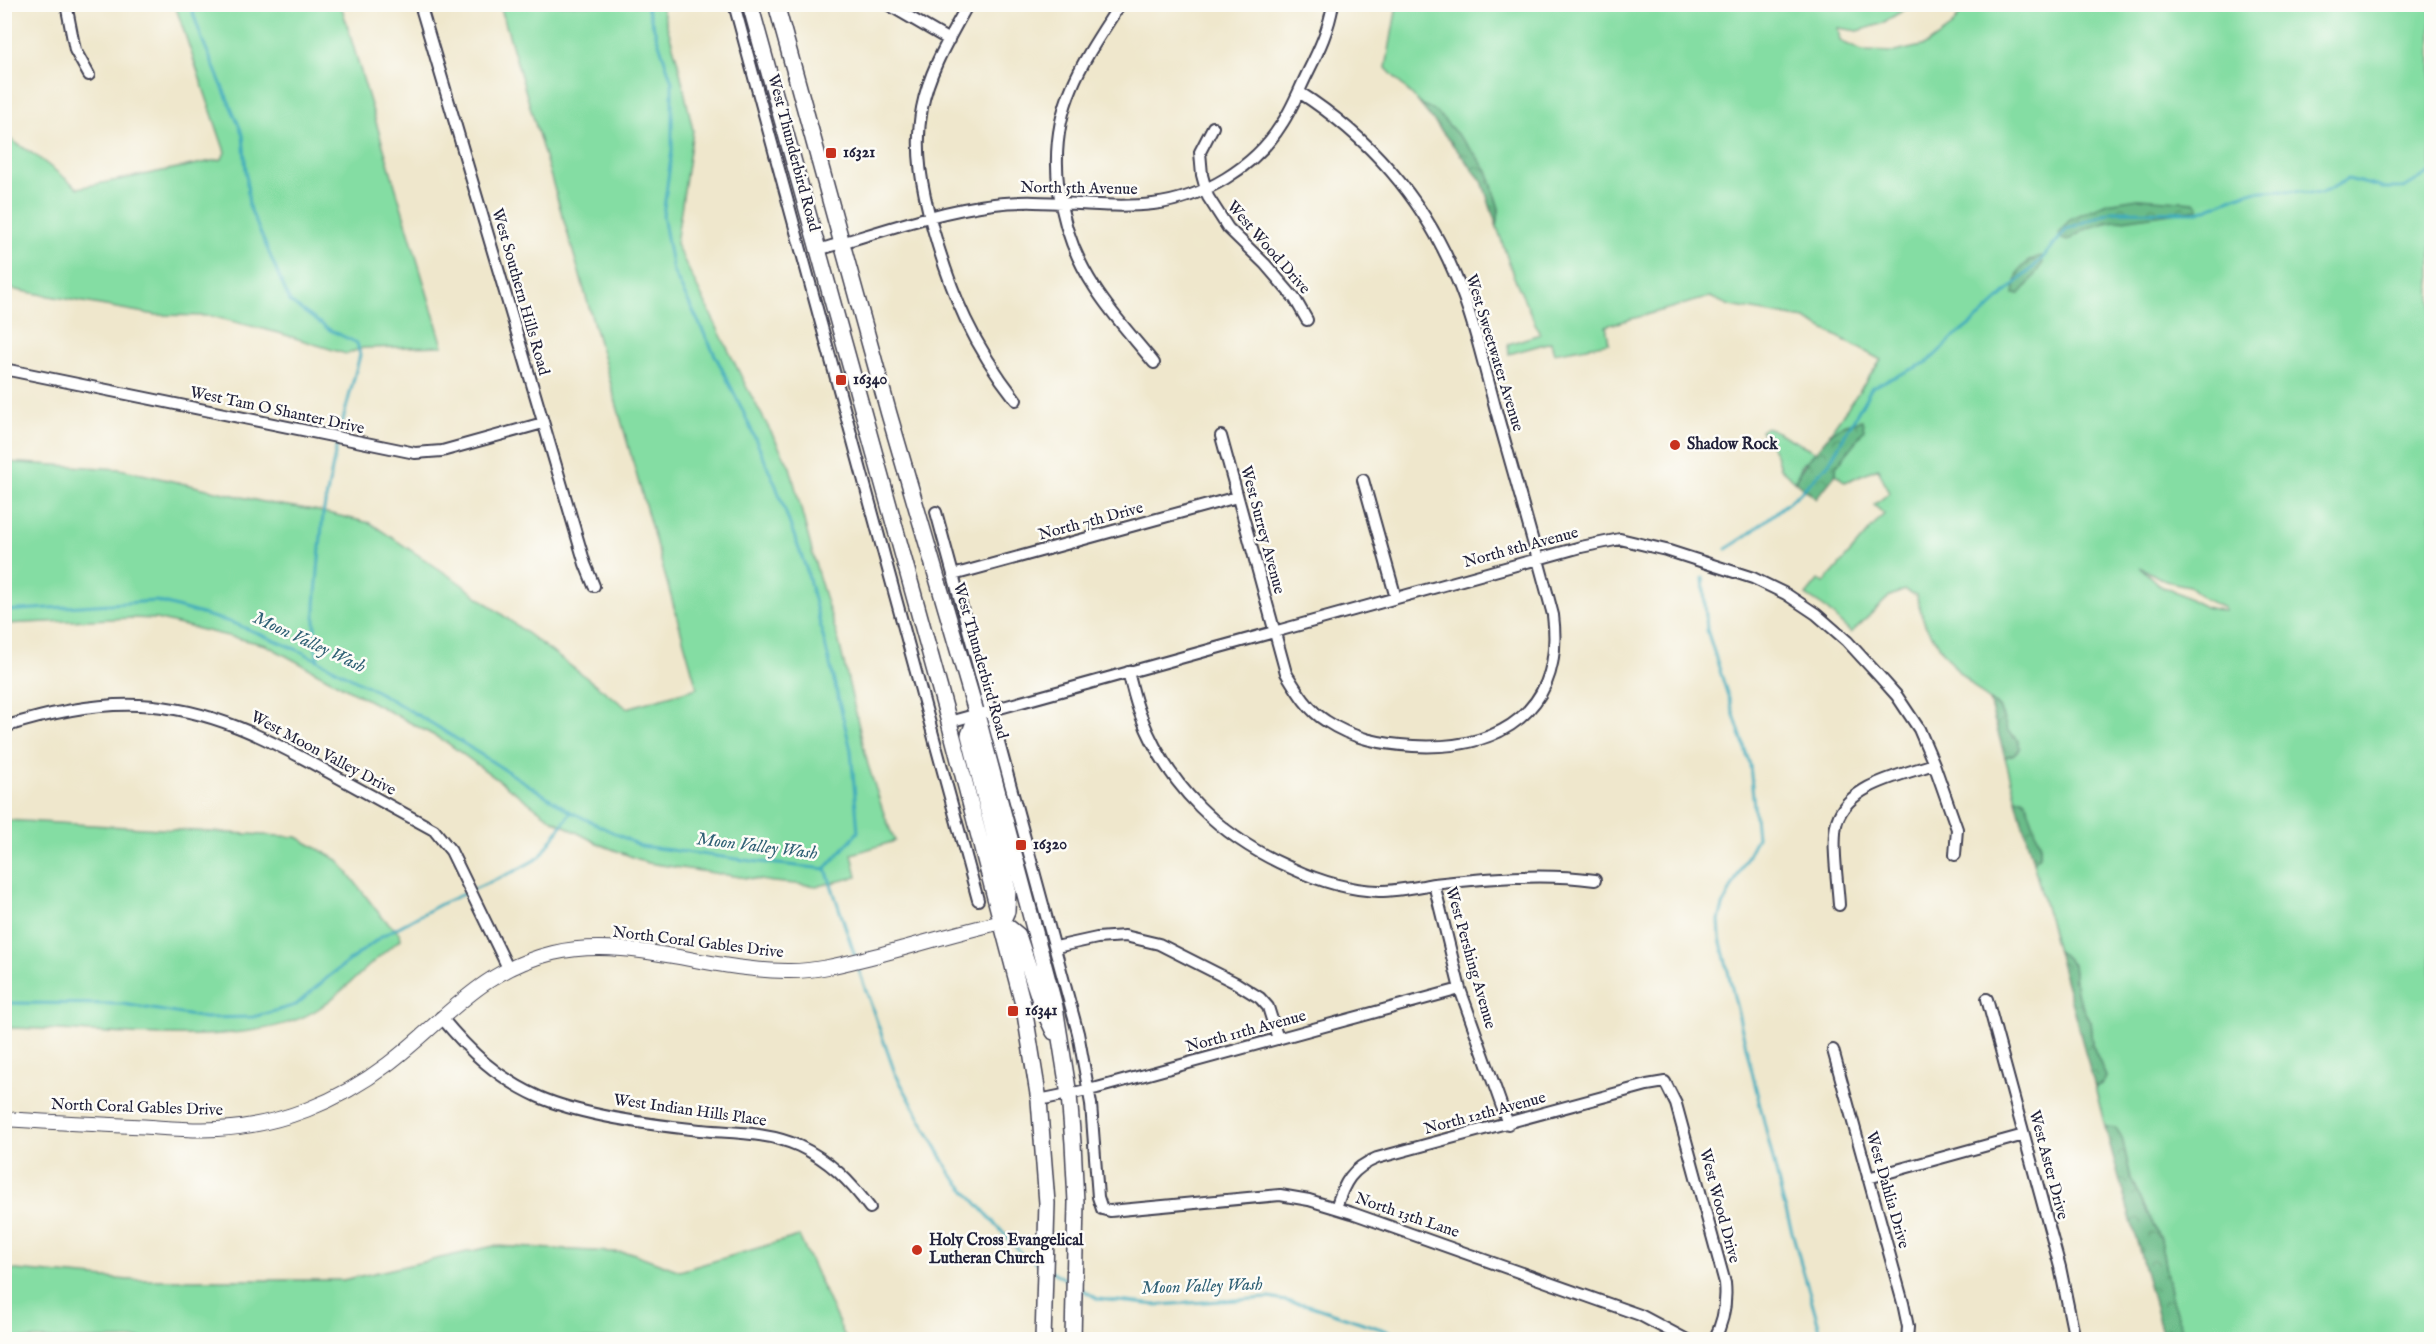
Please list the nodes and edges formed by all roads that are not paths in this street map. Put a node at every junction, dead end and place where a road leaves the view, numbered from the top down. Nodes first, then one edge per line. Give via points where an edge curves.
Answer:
1 (66, 4) edge
2 (420, 4) edge
3 (734, 4) edge
4 (750, 4) edge
5 (776, 4) edge
6 (887, 4) edge
7 (968, 4) edge
8 (1120, 4) edge
9 (1333, 4) edge
10 (949, 40) junction
11 (89, 75) dead end
12 (1299, 92) junction
13 (1213, 127) dead end
14 (1206, 189) junction
15 (1061, 204) junction
16 (930, 218) junction
17 (842, 243) junction
18 (818, 250) junction
19 (857, 299) junction
20 (833, 306) junction
21 (817, 311) junction
22 (1307, 320) dead end
23 (1154, 363) dead end
24 (4, 369) edge
25 (1016, 400) dead end
26 (543, 423) junction
27 (1221, 436) dead end
28 (1364, 480) dead end
29 (1237, 497) junction
30 (936, 512) dead end
31 (1538, 559) junction
32 (953, 575) junction
33 (594, 586) dead end
34 (1396, 598) junction
35 (1274, 632) junction
36 (1128, 672) junction
37 (984, 712) junction
38 (949, 722) junction
39 (4, 727) edge
40 (1934, 764) junction
41 (979, 837) junction
42 (962, 842) junction
43 (1955, 855) dead end
44 (1595, 880) dead end
45 (1434, 884) junction
46 (978, 900) dead end
47 (1839, 905) dead end
48 (1002, 922) junction
49 (1056, 947) junction
50 (508, 968) junction
51 (1460, 989) junction
52 (1987, 999) dead end
53 (441, 1017) junction
54 (1278, 1038) junction
55 (1061, 1045) junction
56 (1833, 1050) dead end
57 (1665, 1082) joint
58 (1089, 1090) junction
59 (1069, 1095) junction
60 (1040, 1100) junction
61 (4, 1119) edge
62 (1509, 1124) junction
63 (2024, 1135) junction
64 (1868, 1178) junction
65 (870, 1208) dead end
66 (1336, 1208) junction
67 (1102, 1209) joint
68 (1043, 1340) edge
69 (1073, 1340) edge
70 (1687, 1340) edge
71 (1714, 1340) edge
72 (1906, 1340) edge
73 (2075, 1340) edge

1 - 11 street via 75,50
2 - 26 street, West Southern Hills Road
3 - 21 street, West Thunderbird Road
4 - 18 main road, West Thunderbird Road
5 - 17 main road, West Thunderbird Road
6 - 10 street
7 - 10 street
8 - 15 street via 1081,68 1065,109 1057,152
9 - 12 street via 1322,42
10 - 16 street via 931,76 919,128 919,169
12 - 14 street, North 5th Avenue via 1269,141 1240,168
12 - 31 street, West Sweetwater Avenue via 1349,128 1379,156 1411,195 1437,236 1466,306
13 - 14 street, West Wood Drive via 1200,152
14 - 15 street, North 5th Avenue via 1153,204
14 - 22 street, West Wood Drive via 1220,218 1295,299
15 - 16 street, North 5th Avenue via 996,204
15 - 23 street via 1074,246 1093,285
16 - 17 street, North 5th Avenue
16 - 25 street via 960,311
17 - 18 street, North 5th Avenue
17 - 19 main road, West Thunderbird Road
18 - 20 main road, West Thunderbird Road
19 - 20 main road
19 - 37 main road, West Thunderbird Road
20 - 21 street
20 - 38 main road, West Thunderbird Road
21 - 42 street, West Thunderbird Road
24 - 26 street, West Tam O Shanter Drive via 415,453 442,451
26 - 33 street, West Southern Hills Road
27 - 29 street, West Surrey Avenue
28 - 34 street
29 - 32 street, North 7th Drive
29 - 35 street, West Surrey Avenue
30 - 32 street, West Thunderbird Road
31 - 34 street, North 8th Avenue
31 - 35 street, West Sweetwater Avenue via 1556,636 1548,681 1521,717 1500,732 1477,740 1446,747 1383,744 1334,726 1302,699 1286,673
31 - 40 street, North 8th Avenue via 1620,539 1736,572 1785,594 1847,641 1897,696 1919,729
32 - 37 street, West Thunderbird Road
34 - 35 street, North 8th Avenue
35 - 36 street, North 8th Avenue
36 - 37 street, North 8th Avenue
36 - 45 street, West Pershing Avenue via 1140,714 1168,768 1185,793 1241,842 1268,858 1331,884 1381,891
37 - 38 street, North 8th Avenue
37 - 48 main road via 969,735 1008,890
37 - 49 street, West Thunderbird Road
37 - 55 main road, West Thunderbird Road
38 - 41 main road, West Thunderbird Road
39 - 50 street, West Moon Valley Drive via 79,709 139,705 203,714 270,740 434,830 451,851
40 - 43 street, North 8th Avenue via 1957,829
40 - 47 street via 1863,791 1845,806 1835,837
41 - 42 street
41 - 48 main road, West Thunderbird Road
42 - 46 street, West Thunderbird Road
44 - 45 street via 1498,877
45 - 51 street, West Pershing Avenue
48 - 50 street, North Coral Gables Drive via 827,968 792,972 743,969 601,948 558,952
48 - 55 main road via 1018,935 1042,1007
48 - 60 main road, West Thunderbird Road via 1024,1008
49 - 54 street via 1125,936 1159,944 1260,998 1268,1007
49 - 58 street, West Thunderbird Road
50 - 53 street, North Coral Gables Drive via 470,992
51 - 54 street, North 11th Avenue
51 - 62 street, West Pershing Avenue
52 - 63 street, West Aster Drive
53 - 61 street, North Coral Gables Drive via 357,1086 288,1117 252,1125 197,1129
53 - 65 street, West Indian Hills Place via 470,1052 502,1077 540,1097 647,1123 756,1135 797,1145 840,1172
54 - 58 street, North 11th Avenue
55 - 59 main road, West Thunderbird Road
56 - 64 street, West Dahlia Drive
57 - 62 street, North 12th Avenue
57 - 71 street, West Wood Drive via 1676,1104 1725,1283 1725,1310
58 - 59 street, North 11th Avenue
58 - 67 street, West Thunderbird Road
59 - 60 street, North 11th Avenue
59 - 69 main road, West Thunderbird Road via 1076,1202
60 - 68 main road, West Thunderbird Road via 1047,1203
62 - 66 street, North 12th Avenue via 1364,1163 1344,1186
63 - 64 street
63 - 73 street, West Aster Drive
64 - 72 street, West Dahlia Drive via 1903,1303 1908,1327
66 - 67 street, North 13th Lane via 1280,1195
66 - 70 street, North 13th Lane via 1640,1314

